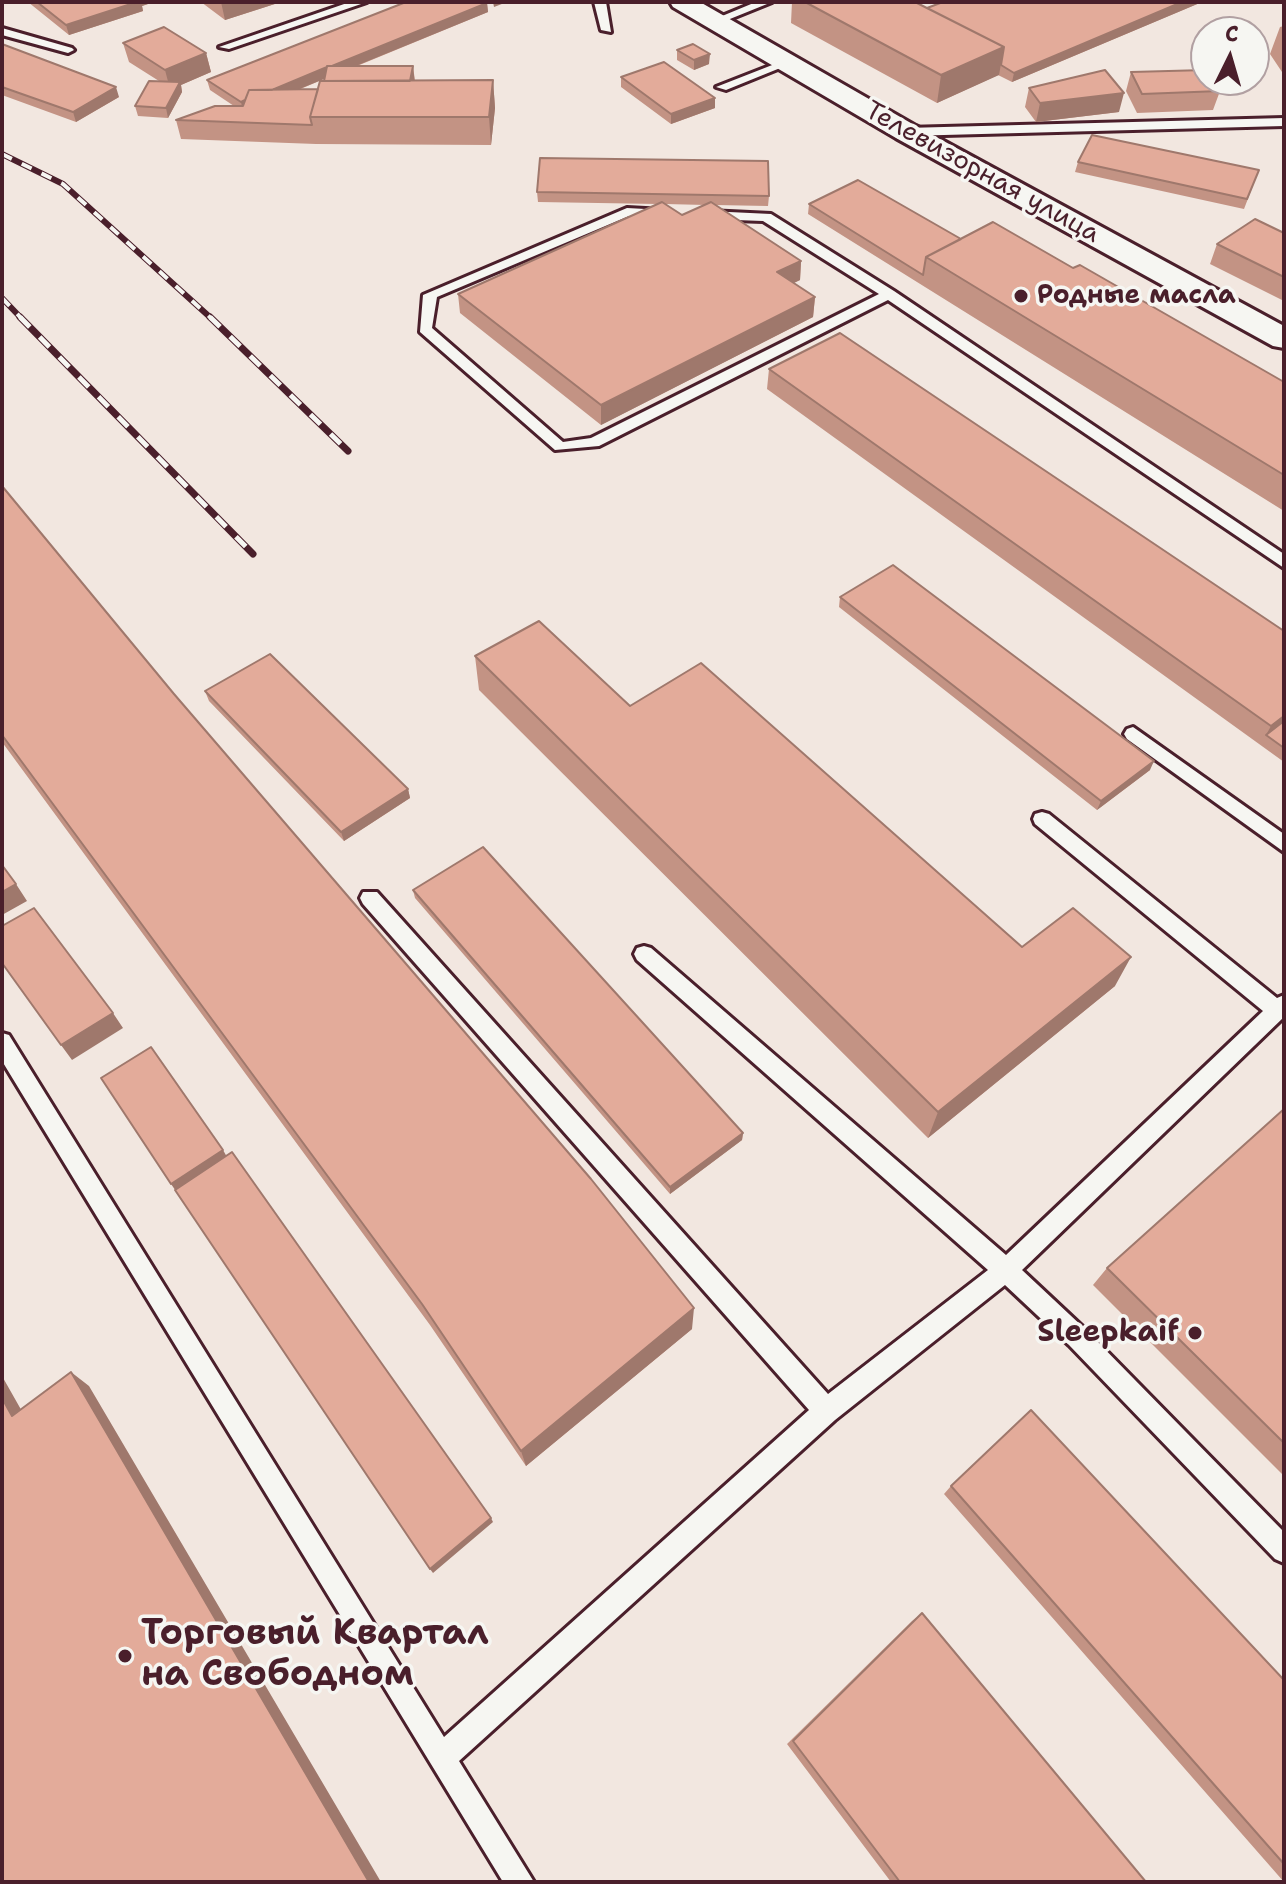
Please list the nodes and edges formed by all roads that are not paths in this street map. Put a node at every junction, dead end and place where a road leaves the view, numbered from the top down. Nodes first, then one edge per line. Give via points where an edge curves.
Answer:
1 (361, 2) edge
2 (600, 2) edge
3 (682, 2) edge
4 (766, 2) edge
5 (716, 21) junction
6 (607, 30) dead end
7 (2, 31) edge
8 (225, 47) dead end
9 (68, 50) dead end
10 (789, 62) junction
11 (722, 87) dead end
12 (1284, 122) edge
13 (906, 132) junction
14 (889, 294) junction
15 (1284, 339) edge
16 (1284, 562) edge
17 (1133, 734) dead end
18 (1042, 819) dead end
19 (1284, 844) edge
20 (370, 898) dead end
21 (644, 954) dead end
22 (1281, 1007) edge
23 (2, 1042) edge
24 (1006, 1270) junction
25 (826, 1411) junction
26 (1284, 1550) edge
27 (441, 1758) junction
28 (520, 1882) edge

1 - 8 lane
2 - 6 lane
3 - 5 street, Телевизорная улица
4 - 5 lane
5 - 10 street, Телевизорная улица
7 - 9 lane
10 - 11 lane
10 - 13 street, Телевизорная улица
12 - 13 lane
13 - 15 street, Телевизорная улица
14 - 14 lane via 766,217 627,212 430,295 425,329 560,447 594,443
14 - 16 lane
17 - 19 lane
18 - 22 lane
20 - 25 lane
21 - 24 lane
22 - 24 lane
23 - 27 lane
24 - 25 lane
24 - 26 lane
25 - 27 lane
27 - 28 lane

